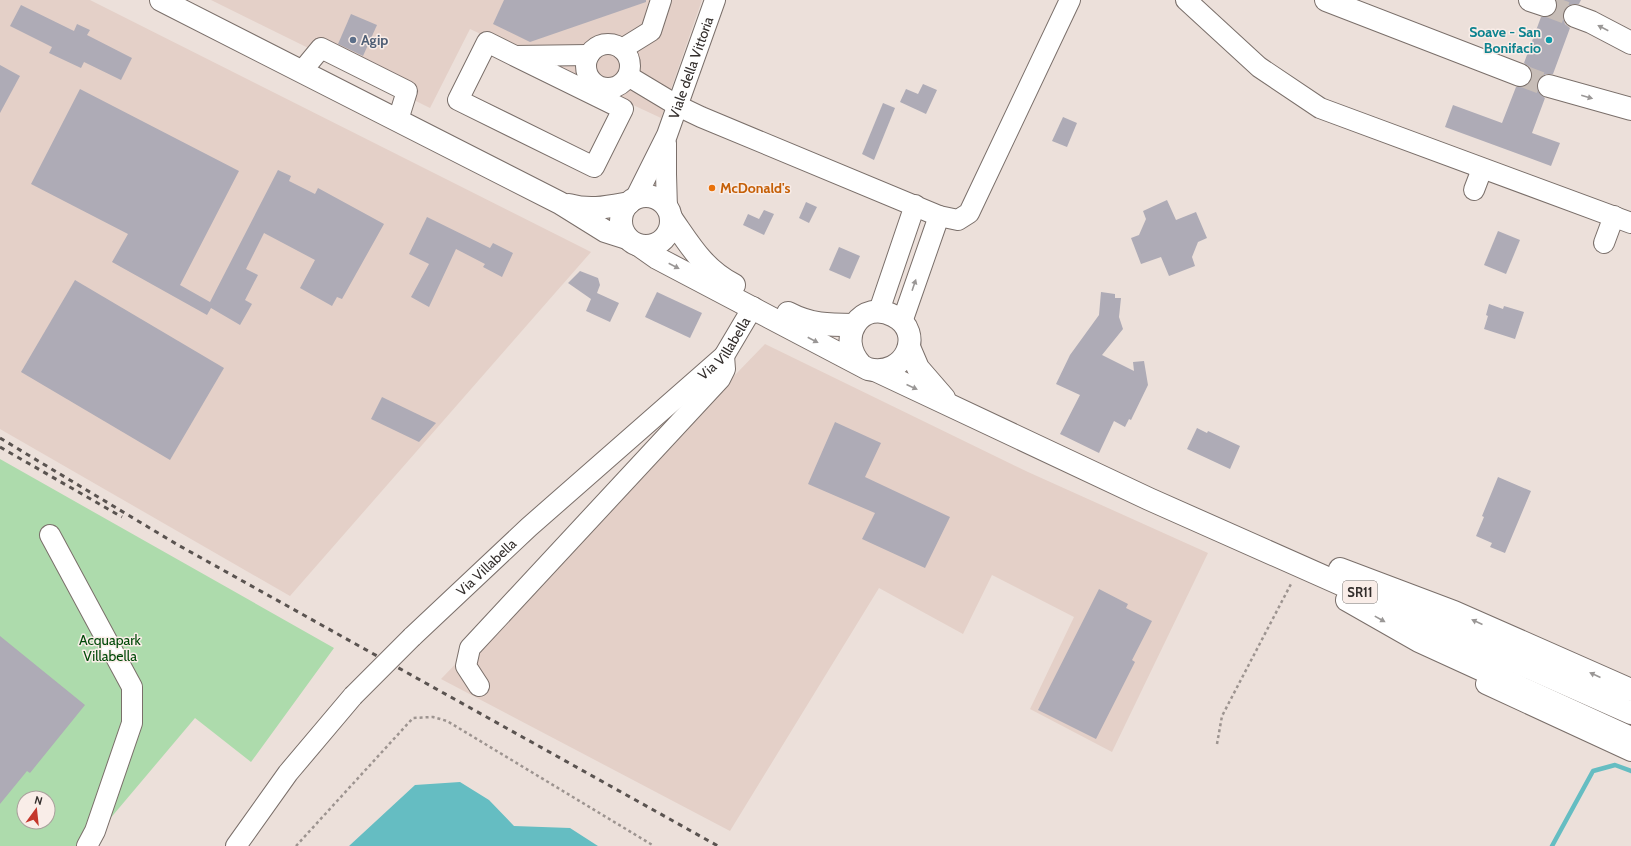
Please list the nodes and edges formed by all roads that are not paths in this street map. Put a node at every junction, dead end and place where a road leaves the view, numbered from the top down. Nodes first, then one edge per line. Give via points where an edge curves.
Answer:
1 (162, 0) edge
2 (661, 0) edge
3 (715, 0) edge
4 (1070, 0) edge
5 (1186, 0) edge
6 (1326, 0) edge
7 (1362, 0) edge
8 (1575, 16) tunnel mouth
9 (1631, 43) edge
10 (622, 49) junction
11 (515, 56) junction
12 (589, 56) junction
13 (1470, 57) junction
14 (302, 71) junction
15 (1520, 75) tunnel mouth
16 (628, 76) junction
17 (1549, 86) tunnel mouth
18 (606, 94) junction
19 (678, 106) junction
20 (1631, 110) edge
21 (398, 120) junction
22 (667, 135) junction
23 (1482, 169) junction
24 (1474, 190) dead end
25 (632, 201) junction
26 (560, 203) junction
27 (915, 205) junction
28 (669, 214) junction
29 (939, 216) junction
30 (1622, 220) edge
31 (634, 242) junction
32 (1604, 243) dead end
33 (753, 307) junction
34 (879, 311) junction
35 (902, 322) junction
36 (854, 324) junction
37 (909, 347) junction
38 (724, 356) junction
39 (869, 368) junction
40 (951, 404) junction
41 (50, 535) dead end
42 (1264, 550) junction
43 (1490, 673) junction
44 (479, 686) dead end
45 (1631, 690) edge
46 (1631, 713) edge
47 (1631, 738) edge
48 (1631, 751) edge
49 (86, 846) edge
50 (236, 846) edge

1 - 14 main road
2 - 10 street via 651,31
3 - 19 street, Viale della Vittoria
4 - 29 street via 969,213 958,220
5 - 23 street via 1259,67 1320,108
6 - 13 main road
7 - 13 main road
9 -> 8 main road
10 - 12 street via 615,45 600,46
10 - 16 street via 630,61
11 - 12 street
11 - 18 street
11 - 18 street via 486,42 458,100 594,167 623,110
12 - 18 street via 587,63 590,77
13 - 15 main road
14 - 21 main road
14 - 21 street via 321,48 407,91
16 - 18 street
16 - 19 street
17 -> 20 main road
19 - 22 street, Viale della Vittoria
19 - 27 street
21 - 26 main road
22 - 25 street, Viale della Vittoria
22 - 28 street, Viale della Vittoria
23 - 24 street
23 - 30 street
25 - 26 main road via 597,209 584,209
25 - 28 main road via 649,196 656,199
25 - 31 main road via 621,216 623,232
26 - 31 main road via 605,231
27 - 29 street
27 - 34 street
28 - 31 main road via 669,232 665,237 654,245
28 - 36 main road via 693,252 723,279 801,319 824,325
35 -> 29 street
30 - 32 street
31 -> 33 main road via 657,258
33 - 38 street, Via Villabella
33 -> 39 main road
34 - 35 main road via 896,316
34 - 36 main road via 870,313
35 - 37 main road via 909,338
36 - 39 main road via 849,342 852,354
37 - 39 main road via 901,362 885,371
37 - 40 main road via 918,368
38 - 44 street via 725,369 720,379 470,648 466,666
38 - 50 street, Via Villabella, bridge via 530,527 353,696 288,773
39 -> 40 main road
40 - 42 main road via 1149,499
41 - 49 street via 132,687 132,723 95,831
42 -> 43 main road via 1420,641
45 -> 42 main road via 1454,612 1390,587 1316,561
42 - 46 main road, SR11
43 - 47 main road
43 - 48 street via 1486,684

